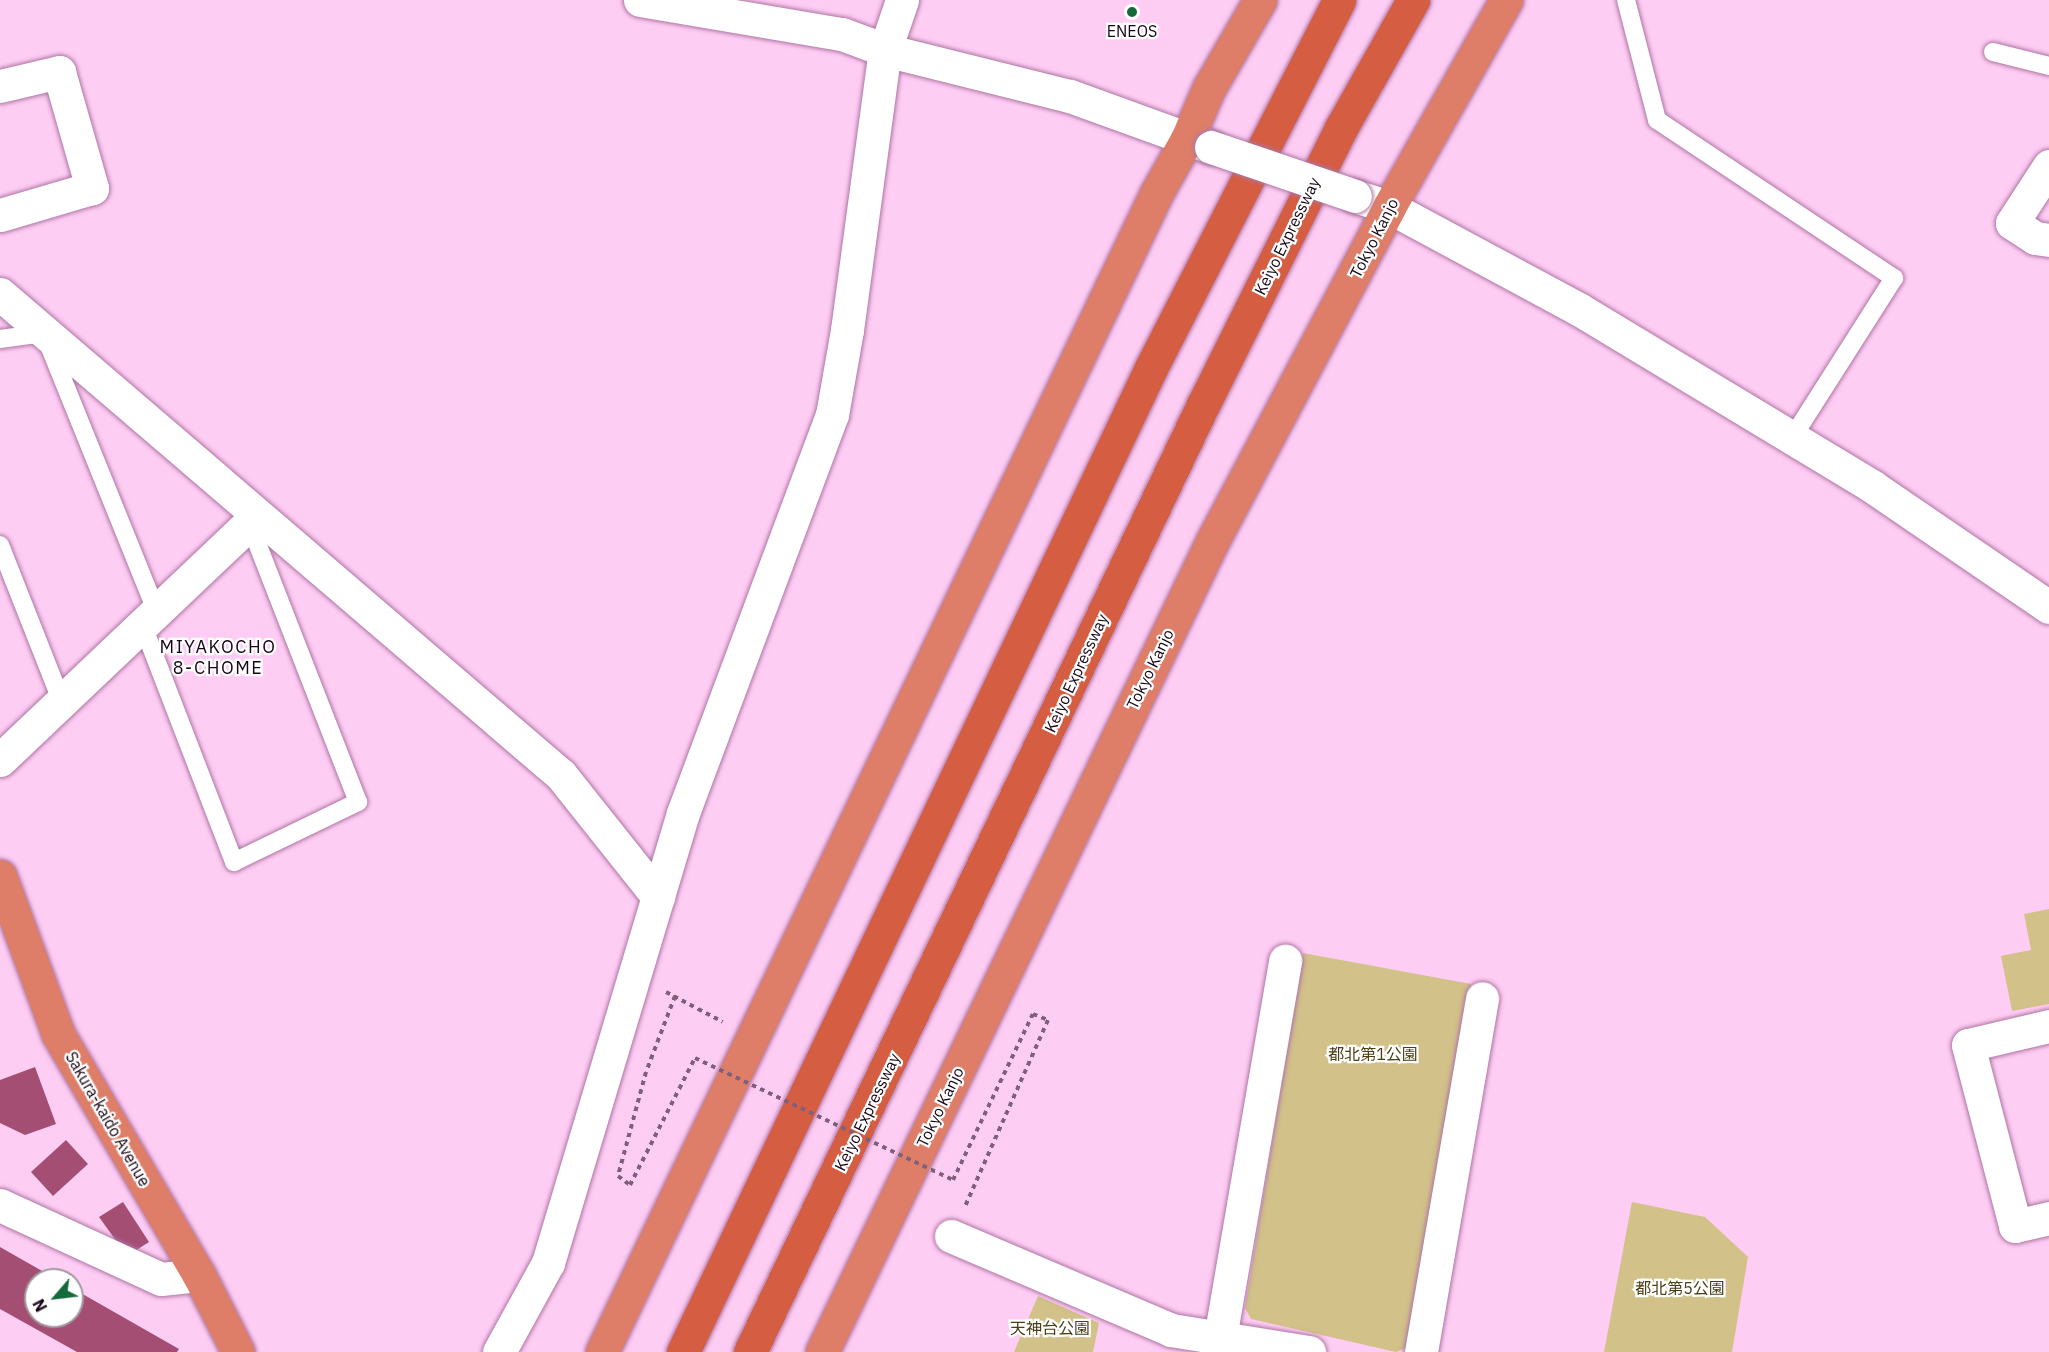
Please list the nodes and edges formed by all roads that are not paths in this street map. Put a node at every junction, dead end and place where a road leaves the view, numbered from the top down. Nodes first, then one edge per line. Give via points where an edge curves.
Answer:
1 (640, 0) edge
2 (902, 0) edge
3 (1260, 0) edge
4 (1339, 0) edge
5 (1413, 0) edge
6 (1506, 0) edge
7 (1626, 0) edge
8 (885, 50) junction
9 (1993, 52) dead end
10 (2049, 66) edge
11 (0, 86) edge
12 (1199, 143) junction
13 (2049, 166) edge
14 (1389, 207) junction
15 (0, 215) edge
16 (2049, 240) edge
17 (0, 294) edge
18 (44, 333) junction
19 (0, 339) edge
20 (1792, 438) junction
21 (257, 516) junction
22 (0, 545) edge
23 (2045, 598) edge
24 (150, 618) junction
25 (62, 702) junction
26 (0, 760) edge
27 (0, 876) edge
28 (658, 897) junction
29 (1285, 961) dead end
30 (1482, 998) dead end
31 (2049, 1026) edge
32 (0, 1205) edge
33 (2049, 1218) edge
34 (958, 1222) road end
35 (199, 1275) junction
36 (1220, 1338) junction
37 (1169, 1341) edge
38 (238, 1352) edge
39 (499, 1352) edge
40 (602, 1352) edge
41 (683, 1352) edge
42 (750, 1352) edge
43 (822, 1352) edge
44 (1309, 1352) edge
45 (1420, 1352) edge

1 - 8 street via 842,34
2 - 8 street
3 - 12 highway via 1209,88
4 - 41 highway via 1151,368
5 - 42 highway, Keiyo Expressway via 1341,129 1203,405
6 - 14 highway, Tokyo Kanjo
7 - 20 lane via 1657,120 1894,278
8 - 12 street via 1070,96
8 - 28 street via 848,330 832,415 683,813
9 - 10 lane
11 - 15 street via 59,72 92,188
12 - 14 street, bridge
12 - 40 highway via 1156,194
13 - 16 street via 2012,223 2036,238
14 - 20 street via 1580,310
14 - 43 highway, Tokyo Kanjo via 1213,540
17 - 18 street
18 - 19 lane
18 - 21 street
18 - 24 lane
20 - 23 street
21 - 24 street
21 - 24 lane via 255,538 358,802 234,862
21 - 28 street via 561,775
22 - 25 lane
24 - 25 street
25 - 26 street
27 - 35 highway, Sakura-kaido Avenue via 58,1034
28 - 39 street via 548,1263
29 - 36 street
30 - 45 street
31 - 33 street via 1968,1045 2015,1226
32 - 35 street via 161,1279
34 - 37 street
35 - 38 highway, Sakura-kaido Avenue
36 - 37 street
36 - 44 street

